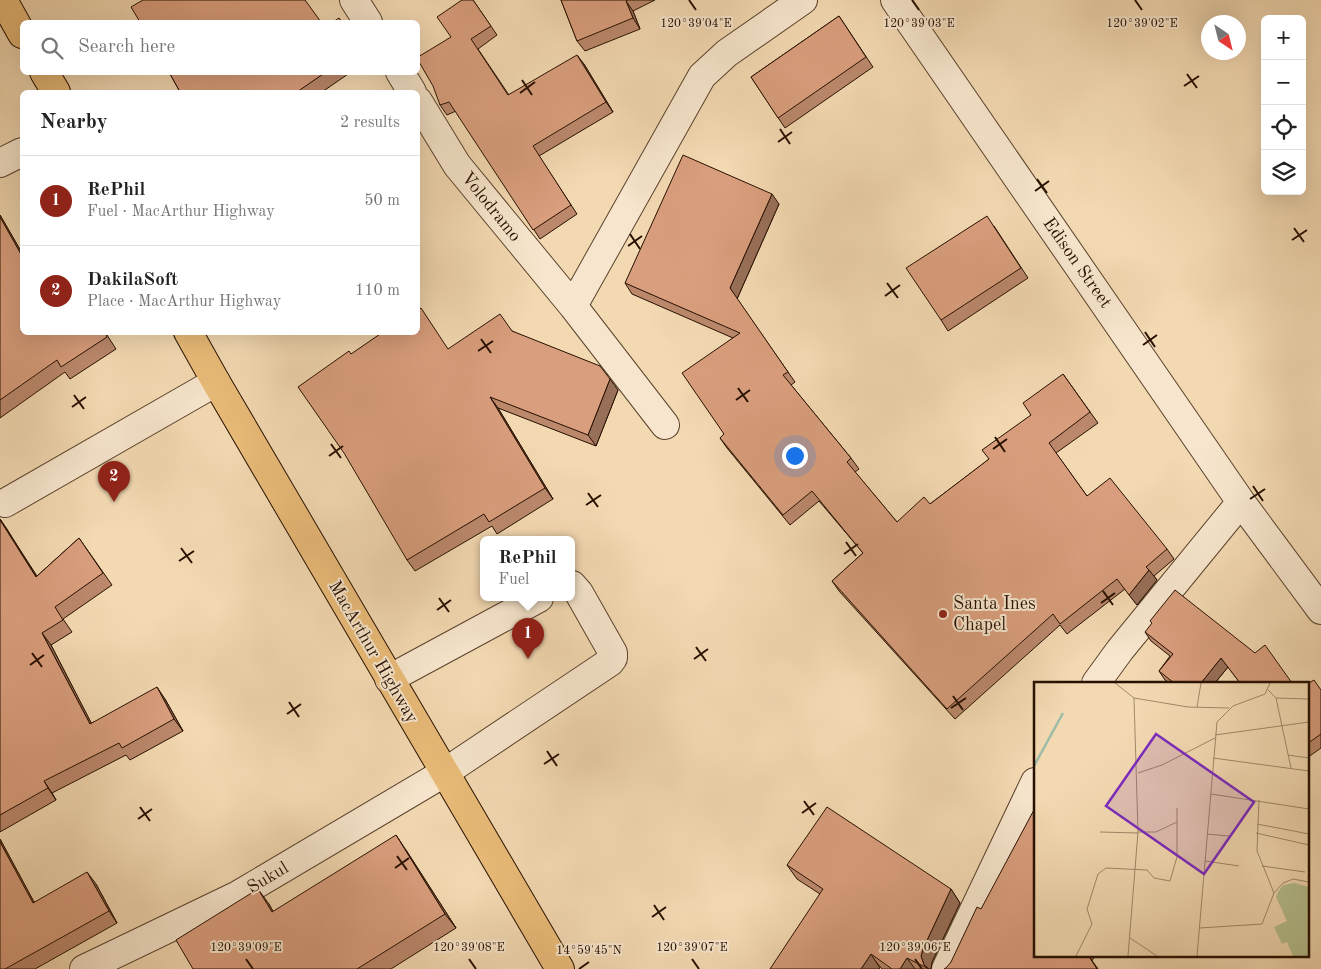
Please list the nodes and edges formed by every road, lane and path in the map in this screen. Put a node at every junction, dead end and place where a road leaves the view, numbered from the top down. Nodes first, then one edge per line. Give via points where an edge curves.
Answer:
1 (4, 0) edge
2 (354, 0) edge
3 (803, 0) edge
4 (895, 0) edge
5 (367, 20) edge
6 (20, 30) edge
7 (46, 75) edge
8 (402, 75) edge
9 (55, 90) edge
10 (411, 90) edge
11 (420, 104) edge
12 (20, 153) edge
13 (0, 163) edge
14 (573, 306) junction
15 (190, 335) edge
16 (216, 382) junction
17 (665, 425) dead end
18 (1241, 502) junction
19 (5, 503) dead end
20 (575, 588) edge
21 (533, 601) edge
22 (1321, 610) edge
23 (389, 679) junction
24 (1097, 682) edge
25 (444, 773) junction
26 (1034, 784) edge
27 (84, 969) edge
28 (560, 969) edge
29 (946, 969) edge

1 - 6 main road
2 - 5 street
3 - 14 street via 727,53 702,76
4 - 18 street, Edison Street
7 - 9 main road
8 - 10 street
11 - 14 street, Volodramo via 457,165
12 - 13 street
14 - 17 street, Volodramo
15 - 16 main road, MacArthur Highway
16 - 19 street
16 - 23 main road, MacArthur Highway
18 - 22 street, Edison Street
18 - 24 street
20 - 25 street, Sukul via 613,658
21 - 23 street
23 - 25 main road, MacArthur Highway
25 - 27 street, Sukul via 238,895
25 - 28 main road, MacArthur Highway
26 - 29 street

